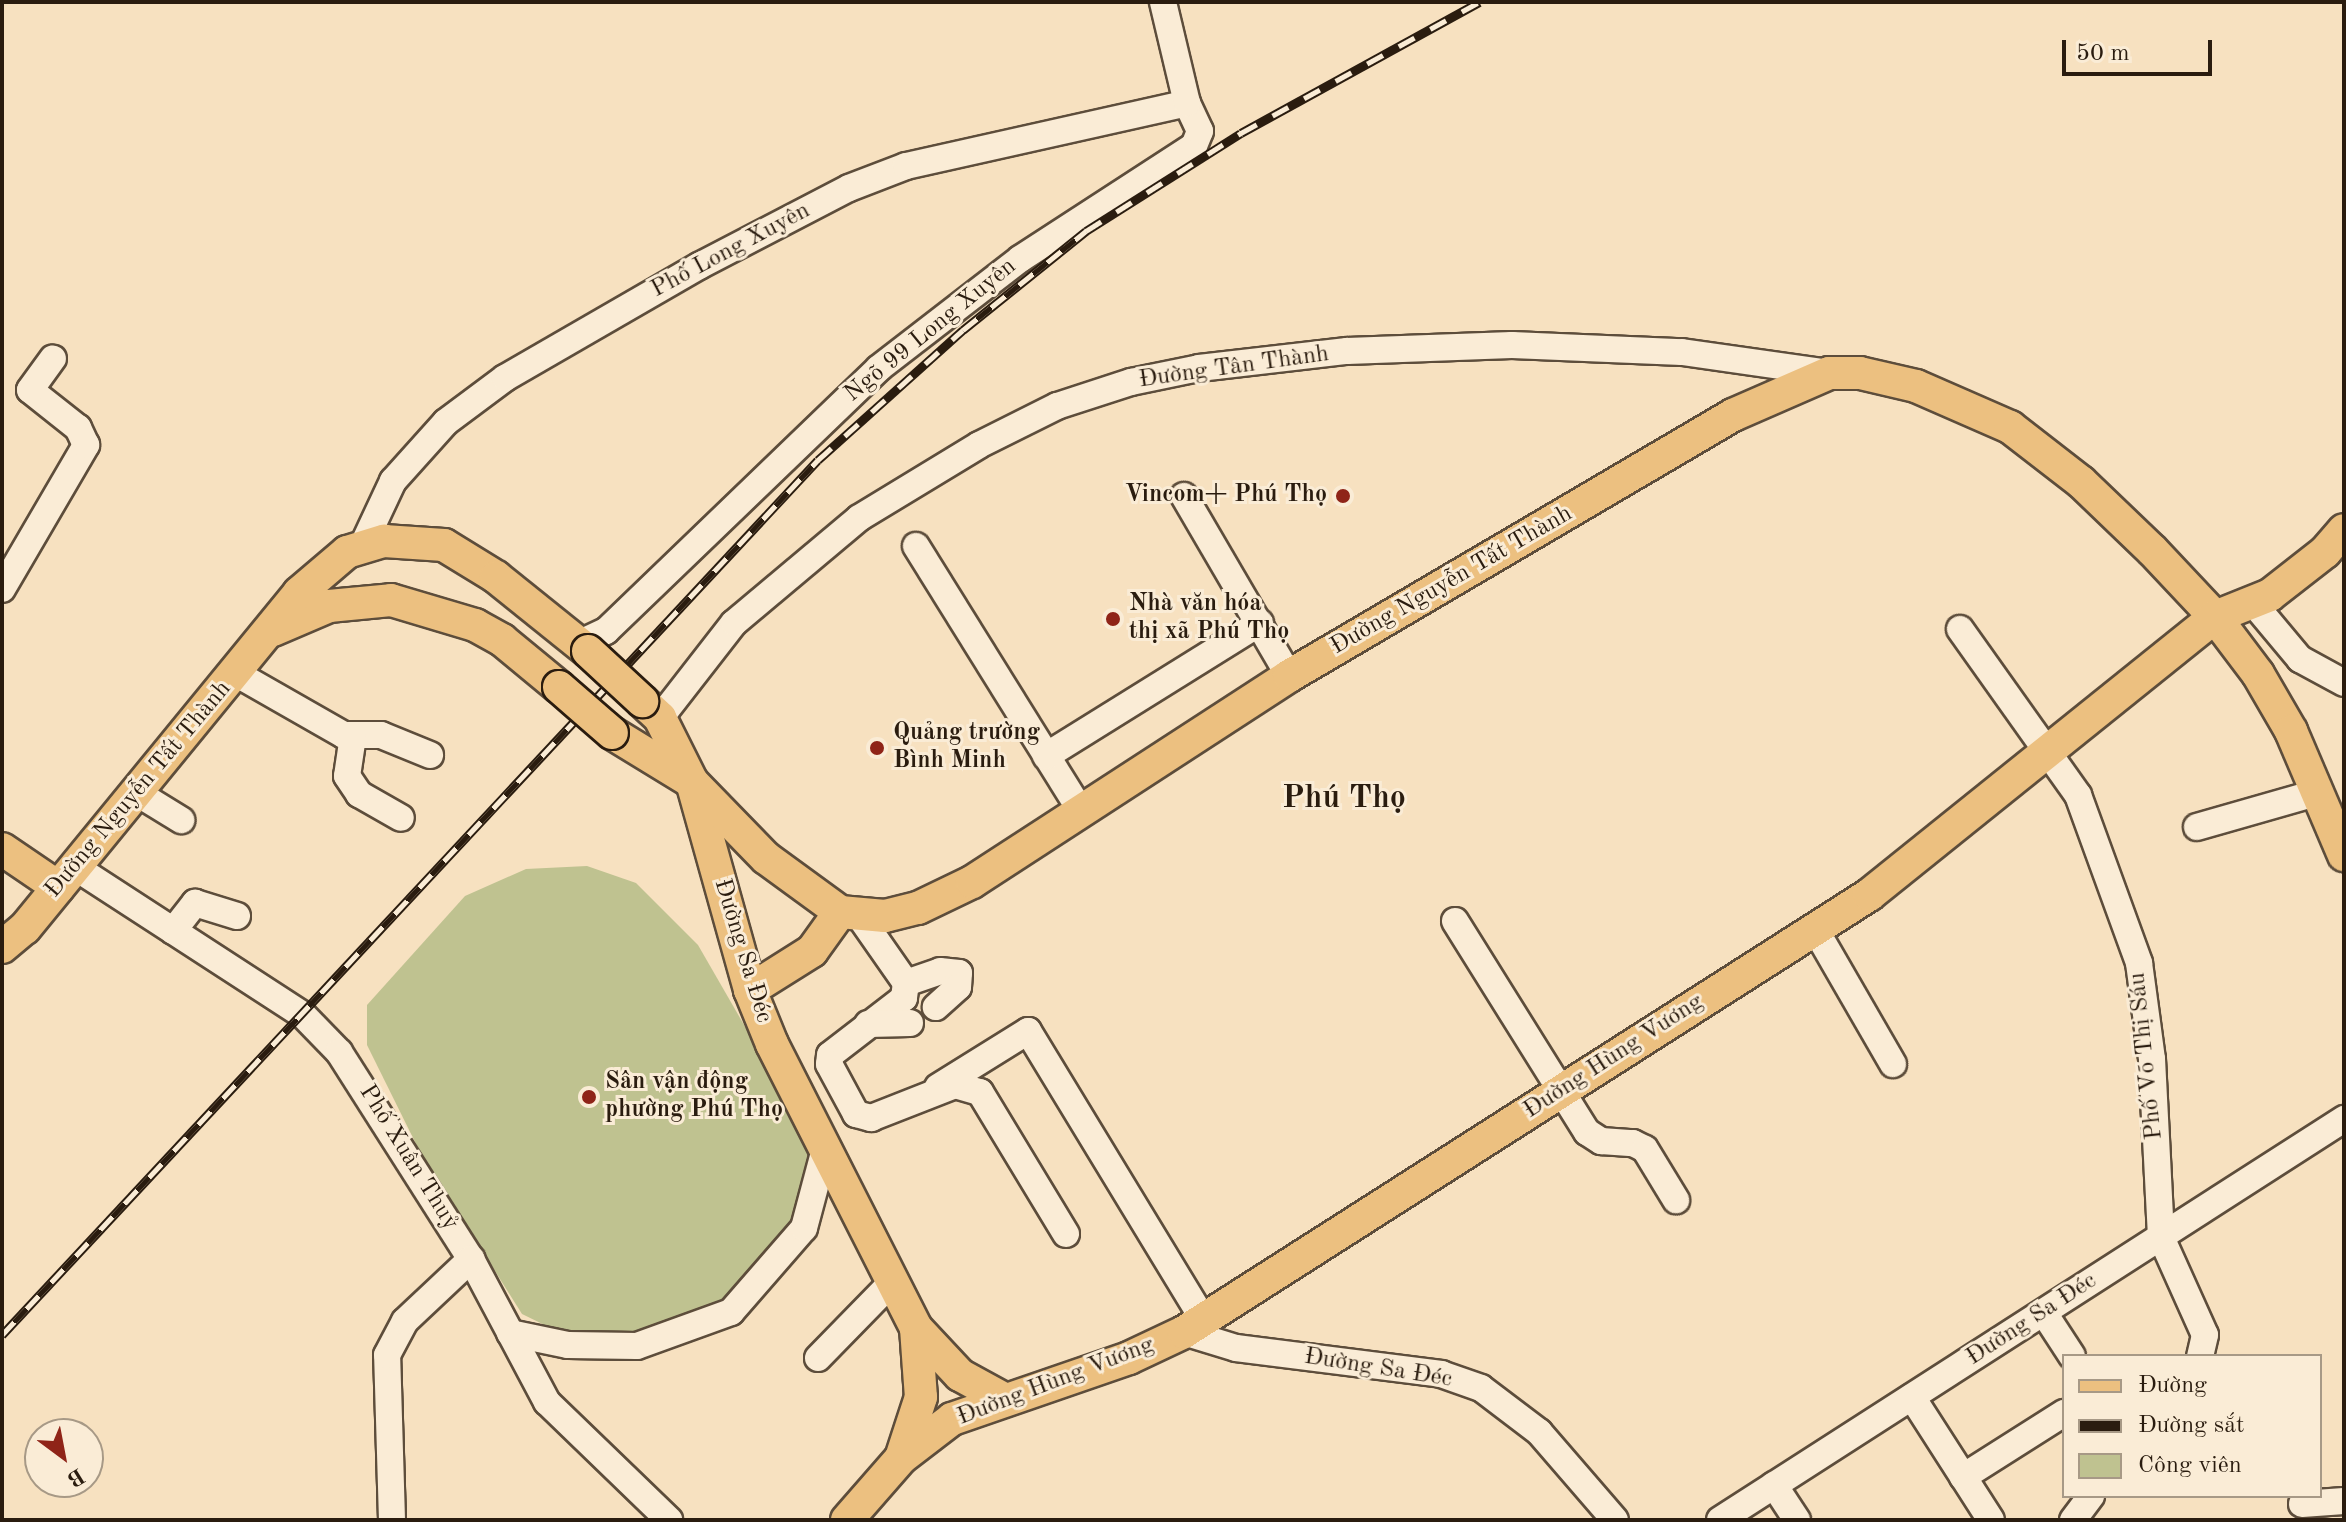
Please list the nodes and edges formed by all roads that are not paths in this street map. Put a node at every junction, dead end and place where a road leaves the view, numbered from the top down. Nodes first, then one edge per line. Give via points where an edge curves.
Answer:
1 (1163, 2) edge
2 (1187, 103) junction
3 (53, 358) dead end
4 (1829, 373) junction
5 (1184, 496) dead end
6 (2344, 530) edge
7 (363, 545) junction
8 (916, 546) dead end
9 (2, 589) edge
10 (2254, 604) junction
11 (2215, 617) junction
12 (1260, 623) junction
13 (1960, 629) dead end
14 (273, 630) junction
15 (583, 648) junction
16 (237, 674) junction
17 (1289, 676) junction
18 (2344, 683) edge
19 (651, 710) junction
20 (353, 736) junction
21 (2049, 749) junction
22 (430, 755) dead end
23 (1046, 756) junction
24 (692, 782) junction
25 (2319, 792) junction
26 (137, 793) junction
27 (1081, 811) junction
28 (401, 818) dead end
29 (181, 820) dead end
30 (2197, 827) dead end
31 (2, 849) edge
32 (2344, 855) edge
33 (66, 877) junction
34 (850, 914) junction
35 (237, 916) dead end
36 (1455, 921) dead end
37 (1815, 929) junction
38 (173, 931) junction
39 (2, 947) edge
40 (906, 983) junction
41 (750, 990) junction
42 (936, 1007) dead end
43 (910, 1023) dead end
44 (868, 1024) junction
45 (1893, 1064) dead end
46 (1564, 1089) junction
47 (934, 1090) junction
48 (2344, 1119) edge
49 (825, 1149) junction
50 (1676, 1200) dead end
51 (1066, 1234) dead end
52 (2161, 1237) junction
53 (471, 1259) junction
54 (894, 1280) junction
55 (2044, 1313) junction
56 (1194, 1325) junction
57 (916, 1328) junction
58 (510, 1333) junction
59 (2071, 1354) edge
60 (2200, 1354) edge
61 (818, 1358) dead end
62 (1912, 1397) junction
63 (1002, 1398) junction
64 (2062, 1414) edge
65 (901, 1458) junction
66 (1963, 1477) junction
67 (1774, 1485) junction
68 (2090, 1498) edge
69 (2344, 1501) edge
70 (2302, 1504) dead end
71 (660, 1517) edge
72 (392, 1520) edge
73 (847, 1520) edge
74 (1615, 1520) edge
75 (1720, 1520) edge
76 (1797, 1520) edge
77 (1991, 1520) edge
78 (2073, 1520) edge

1 - 2 street, Ngõ 99 Long Xuyên
2 - 7 street, Phố Long Xuyên via 906,166 849,188 699,266 505,378 446,422 393,481
2 - 15 street, Ngõ 99 Long Xuyên via 1200,131 1194,146 1020,259 879,368
3 - 9 street via 30,390 78,428 86,445
4 - 11 main road via 1916,386 2010,427 2081,482
4 - 17 main road, Đường Nguyễn Tất Thành via 1733,415
4 - 19 street, Đường Tân Thành via 1682,352 1512,345 1347,351 1199,368 1131,382 1057,406 979,445 859,518 734,623
5 - 12 street
6 - 10 main road, Đường Hùng Vương via 2306,568
7 - 14 main road, Đường Nguyễn Tất Thành via 299,593
7 - 15 main road via 412,540 444,545 496,577
8 - 23 street
10 - 11 main road, Đường Hùng Vương
10 - 18 street via 2300,659
11 - 21 main road, Đường Hùng Vương
11 - 25 main road via 2258,674
12 - 17 street
12 - 23 street
13 - 21 street, Phố Võ Thị Sáu
14 - 16 main road, Đường Nguyễn Tất Thành
14 - 24 main road, Đường Nguyễn Tất Thành, bridge via 329,606 391,600 475,625 502,640 612,733
15 - 19 main road, bridge
16 - 20 street
16 - 26 main road, Đường Nguyễn Tất Thành
17 - 27 main road, Đường Nguyễn Tất Thành
19 - 24 main road
20 - 22 street via 390,737
20 - 28 street via 347,776 359,794
21 - 37 main road, Đường Hùng Vương via 1940,841
21 - 52 street, Phố Võ Thị Sáu via 2078,795 2139,963 2152,1059
23 - 27 street
24 - 34 main road via 766,858
24 - 41 main road, Đường Sa Đéc
25 - 30 street
25 - 32 main road
26 - 29 street
26 - 33 main road, Đường Nguyễn Tất Thành
27 - 34 main road, Đường Nguyễn Tất Thành via 918,908
31 - 33 main road
33 - 38 street, Phố Xuân Thuỷ
33 - 39 main road, Đường Nguyễn Tất Thành
34 - 40 street
34 - 41 main road via 796,965
35 - 38 street via 195,903
36 - 46 street
37 - 45 street
37 - 46 main road, Đường Hùng Vương
38 - 53 street, Phố Xuân Thuỷ via 303,1015 339,1052
40 - 42 street via 940,971 959,973 958,987
40 - 44 street via 904,998
41 - 49 main road, Đường Sa Đéc
43 - 44 street
44 - 47 street via 837,1045 829,1064 856,1114 871,1118
46 - 50 street via 1587,1132 1601,1141 1645,1149
46 - 56 main road, Đường Hùng Vương
47 - 51 street via 955,1085 980,1092
47 - 56 street via 1028,1031
48 - 52 street, Đường Sa Đéc
49 - 54 main road, Đường Sa Đéc
49 - 58 street via 804,1228 731,1312 637,1346 568,1345
52 - 55 street, Đường Sa Đéc
52 - 60 street via 2205,1335
53 - 58 street, Phố Xuân Thuỷ
53 - 72 street via 405,1321 387,1355
54 - 57 main road, Đường Sa Đéc
54 - 61 street
55 - 59 street
55 - 62 street, Đường Sa Đéc
56 - 63 main road, Đường Hùng Vương via 1129,1358
56 - 74 street, Đường Sa Đéc via 1236,1348 1441,1374 1481,1388 1539,1432
57 - 63 main road, Đường Sa Đéc via 960,1375
57 - 65 main road, Đường Sa Đéc via 921,1397
58 - 71 street, Phố Xuân Thuỷ via 547,1402
62 - 66 street
62 - 67 street, Đường Sa Đéc
63 - 65 main road, Đường Hùng Vương via 952,1419
64 - 66 street
65 - 73 main road, Đường Hùng Vương
66 - 77 street
67 - 75 street, Đường Sa Đéc
67 - 76 street
68 - 78 street
69 - 70 street

